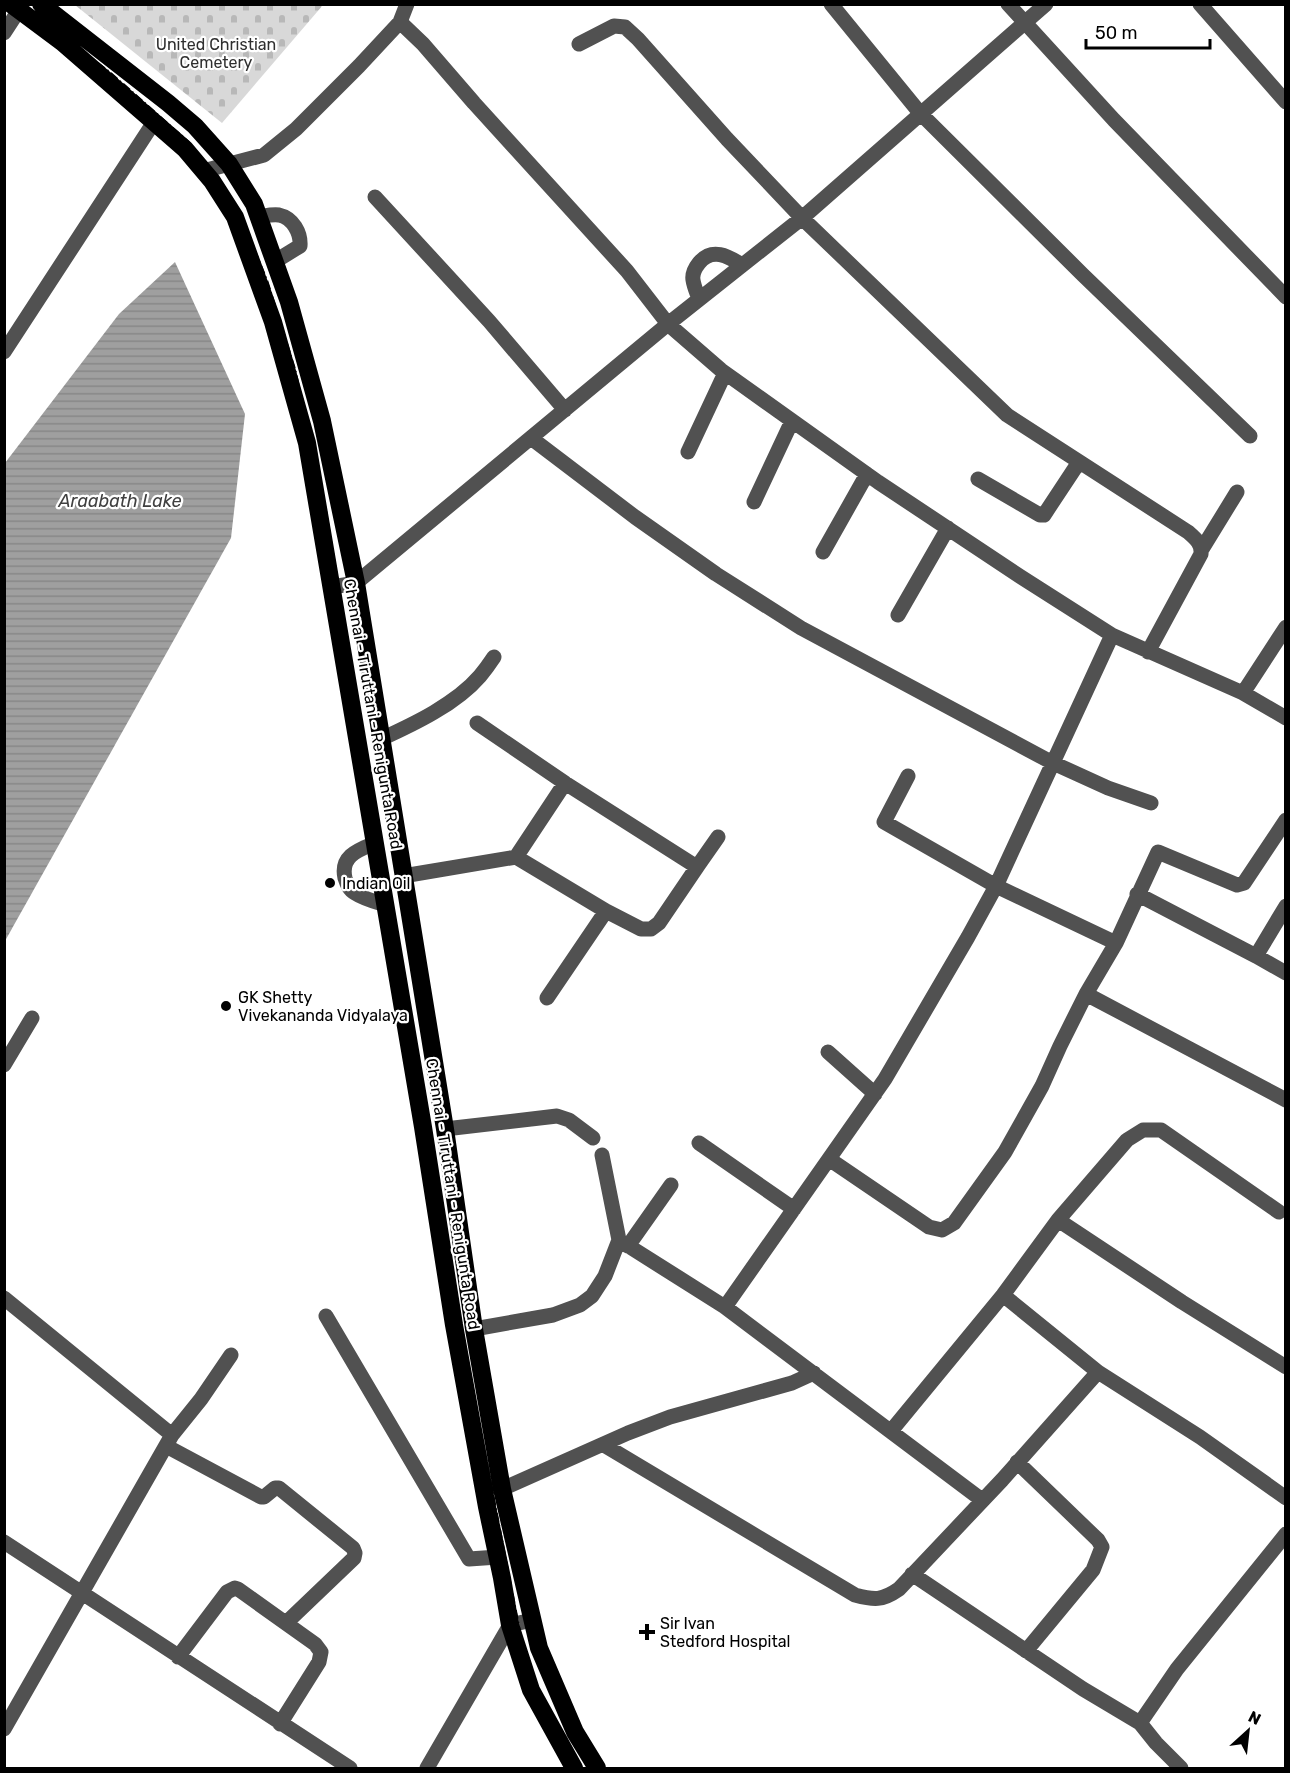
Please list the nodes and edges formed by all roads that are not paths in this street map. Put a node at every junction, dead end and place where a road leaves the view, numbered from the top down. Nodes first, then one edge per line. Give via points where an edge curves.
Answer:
1 (41, 4) edge
2 (407, 4) edge
3 (831, 4) edge
4 (1008, 4) edge
5 (1046, 4) edge
6 (1200, 4) edge
7 (15, 7) edge
8 (400, 22) junction
9 (1024, 24) junction
10 (4, 33) edge
11 (579, 44) dead end
12 (1286, 102) edge
13 (920, 114) junction
14 (154, 122) junction
15 (229, 164) junction
16 (203, 171) junction
17 (375, 197) dead end
18 (258, 217) junction
19 (802, 218) junction
20 (274, 262) junction
21 (742, 265) junction
22 (1286, 297) edge
23 (699, 299) junction
24 (668, 324) junction
25 (4, 352) edge
26 (725, 373) junction
27 (565, 410) junction
28 (792, 421) junction
29 (1250, 436) dead end
30 (531, 438) junction
31 (688, 452) dead end
32 (1079, 462) junction
33 (867, 474) junction
34 (978, 479) dead end
35 (1237, 492) dead end
36 (754, 502) dead end
37 (948, 528) junction
38 (1202, 549) junction
39 (823, 552) dead end
40 (356, 583) junction
41 (332, 587) junction
42 (898, 615) dead end
43 (1286, 627) edge
44 (1112, 635) junction
45 (1148, 652) junction
46 (494, 657) dead end
47 (1243, 693) junction
48 (1286, 718) edge
49 (477, 723) dead end
50 (381, 739) junction
51 (1053, 763) junction
52 (908, 776) dead end
53 (565, 783) junction
54 (1151, 803) dead end
55 (1286, 820) edge
56 (718, 837) dead end
57 (375, 843) junction
58 (516, 857) junction
59 (697, 867) junction
60 (403, 876) junction
61 (996, 886) junction
62 (1137, 894) junction
63 (386, 905) junction
64 (1286, 906) edge
65 (606, 911) junction
66 (1116, 943) junction
67 (1256, 956) junction
68 (1286, 973) edge
69 (1086, 994) junction
70 (547, 998) dead end
71 (32, 1018) dead end
72 (828, 1052) dead end
73 (4, 1065) edge
74 (875, 1094) junction
75 (1286, 1100) edge
76 (445, 1129) junction
77 (592, 1138) dead end
78 (699, 1143) dead end
79 (602, 1155) dead end
80 (829, 1159) junction
81 (672, 1185) dead end
82 (794, 1209) junction
83 (1279, 1212) dead end
84 (1058, 1220) junction
85 (624, 1243) junction
86 (1003, 1295) junction
87 (4, 1298) edge
88 (725, 1307) junction
89 (326, 1316) dead end
90 (474, 1329) junction
91 (231, 1355) dead end
92 (1286, 1366) edge
93 (1098, 1372) junction
94 (814, 1373) junction
95 (891, 1431) junction
96 (169, 1441) junction
97 (604, 1444) junction
98 (1017, 1462) junction
99 (502, 1489) junction
100 (1286, 1498) edge
101 (982, 1500) junction
102 (1286, 1534) edge
103 (4, 1542) edge
104 (498, 1557) junction
105 (912, 1574) junction
106 (83, 1594) junction
107 (532, 1620) junction
108 (286, 1623) junction
109 (510, 1625) junction
110 (1026, 1651) junction
111 (178, 1657) junction
112 (1140, 1723) junction
113 (280, 1724) junction
114 (4, 1729) edge
115 (350, 1768) edge
116 (427, 1768) edge
117 (574, 1768) edge
118 (597, 1768) edge
119 (1181, 1768) edge

1 - 15 highway, Chennai - Tiruttani - Renigunta Road via 168,103
2 - 8 street
3 - 13 street
4 - 9 street
5 - 9 street
6 - 12 street
7 - 10 street
7 - 14 highway, Chennai - Tiruttani - Renigunta Road
8 - 15 street via 296,129 264,155
8 - 24 street via 604,245
9 - 13 street
9 - 22 street
11 - 19 street via 614,26 625,27
13 - 19 street
13 - 29 street
14 - 16 highway, Chennai - Tiruttani - Renigunta Road
14 - 25 street
15 - 16 street
15 - 18 highway, Chennai - Tiruttani - Renigunta Road
16 - 41 highway, Chennai - Tiruttani - Renigunta Road via 235,217 273,322 308,443
17 - 27 street
18 - 20 highway, Chennai - Tiruttani - Renigunta Road
18 - 20 street via 281,215 293,223 300,236 300,246
19 - 21 street
19 - 32 street via 1007,415
20 - 40 highway, Chennai - Tiruttani - Renigunta Road via 322,422
21 - 23 street
21 - 23 street via 725,256 707,255 693,274
23 - 24 street
24 - 26 street
24 - 27 street
26 - 28 street
26 - 31 street
27 - 30 street
28 - 33 street
28 - 36 street
30 - 40 street
30 - 51 street via 716,574 801,628
32 - 34 street via 1044,515
32 - 38 street via 1188,532
33 - 37 street
33 - 39 street
35 - 38 street
37 - 42 street
37 - 44 street
38 - 45 street
40 - 41 street
40 - 50 highway, Chennai - Tiruttani - Renigunta Road
41 - 57 highway, Chennai - Tiruttani - Renigunta Road
43 - 47 street
44 - 45 street
44 - 51 street
45 - 47 street
46 - 50 street via 480,676 445,705
47 - 48 street
49 - 53 street
50 - 60 highway, Chennai - Tiruttani - Renigunta Road
51 - 54 street
51 - 61 street
52 - 61 street via 884,822
53 - 58 street
53 - 59 street
55 - 62 street via 1244,883 1237,885 1158,852
56 - 59 street
57 - 63 highway, Chennai - Tiruttani - Renigunta Road
57 - 63 street via 352,853 345,862 345,876 354,893
58 - 60 street
58 - 65 street
59 - 65 street via 651,929 641,929
60 - 76 highway, Chennai - Tiruttani - Renigunta Road
61 - 66 street
61 - 74 street
62 - 66 street
62 - 67 street
63 - 104 highway, Chennai - Tiruttani - Renigunta Road via 456,1336
64 - 67 street
65 - 70 street
66 - 69 street
67 - 68 street
69 - 75 street
69 - 80 street via 1005,1152 954,1223 942,1230 929,1227
71 - 73 street
72 - 74 street
74 - 80 street
76 - 77 street via 557,1116
76 - 90 highway, Chennai - Tiruttani - Renigunta Road
78 - 82 street
79 - 85 street
80 - 82 street
81 - 85 street
82 - 88 street
83 - 84 street via 1161,1130 1143,1130 1127,1140
84 - 86 street
84 - 92 street
85 - 88 street
85 - 90 street via 599,1287 580,1305 553,1315
86 - 93 street
86 - 95 street
87 - 96 street
88 - 94 street
89 - 104 street via 469,1559
90 - 99 highway, Chennai - Tiruttani - Renigunta Road
91 - 96 street
93 - 98 street
93 - 100 street
94 - 95 street
94 - 97 street via 792,1383 670,1417
95 - 101 street
96 - 106 street
96 - 108 street via 261,1497 279,1488 353,1548 354,1558
97 - 99 street
97 - 105 street via 855,1595 872,1600 887,1597
98 - 101 street
98 - 110 street via 1102,1547 1093,1570
99 - 107 highway, Chennai - Tiruttani - Renigunta Road
101 - 105 street
102 - 112 street via 1177,1669
103 - 106 street
104 - 109 highway, Chennai - Tiruttani - Renigunta Road
105 - 110 street
106 - 111 street
106 - 114 street
107 - 109 street
107 - 118 highway, Chennai - Tiruttani - Renigunta Road via 539,1648 575,1732
108 - 111 street via 238,1589 231,1589
108 - 113 street via 315,1644 321,1656
109 - 116 street
109 - 117 highway, Chennai - Tiruttani - Renigunta Road via 531,1690
110 - 112 street
111 - 113 street
112 - 119 street
113 - 115 street

